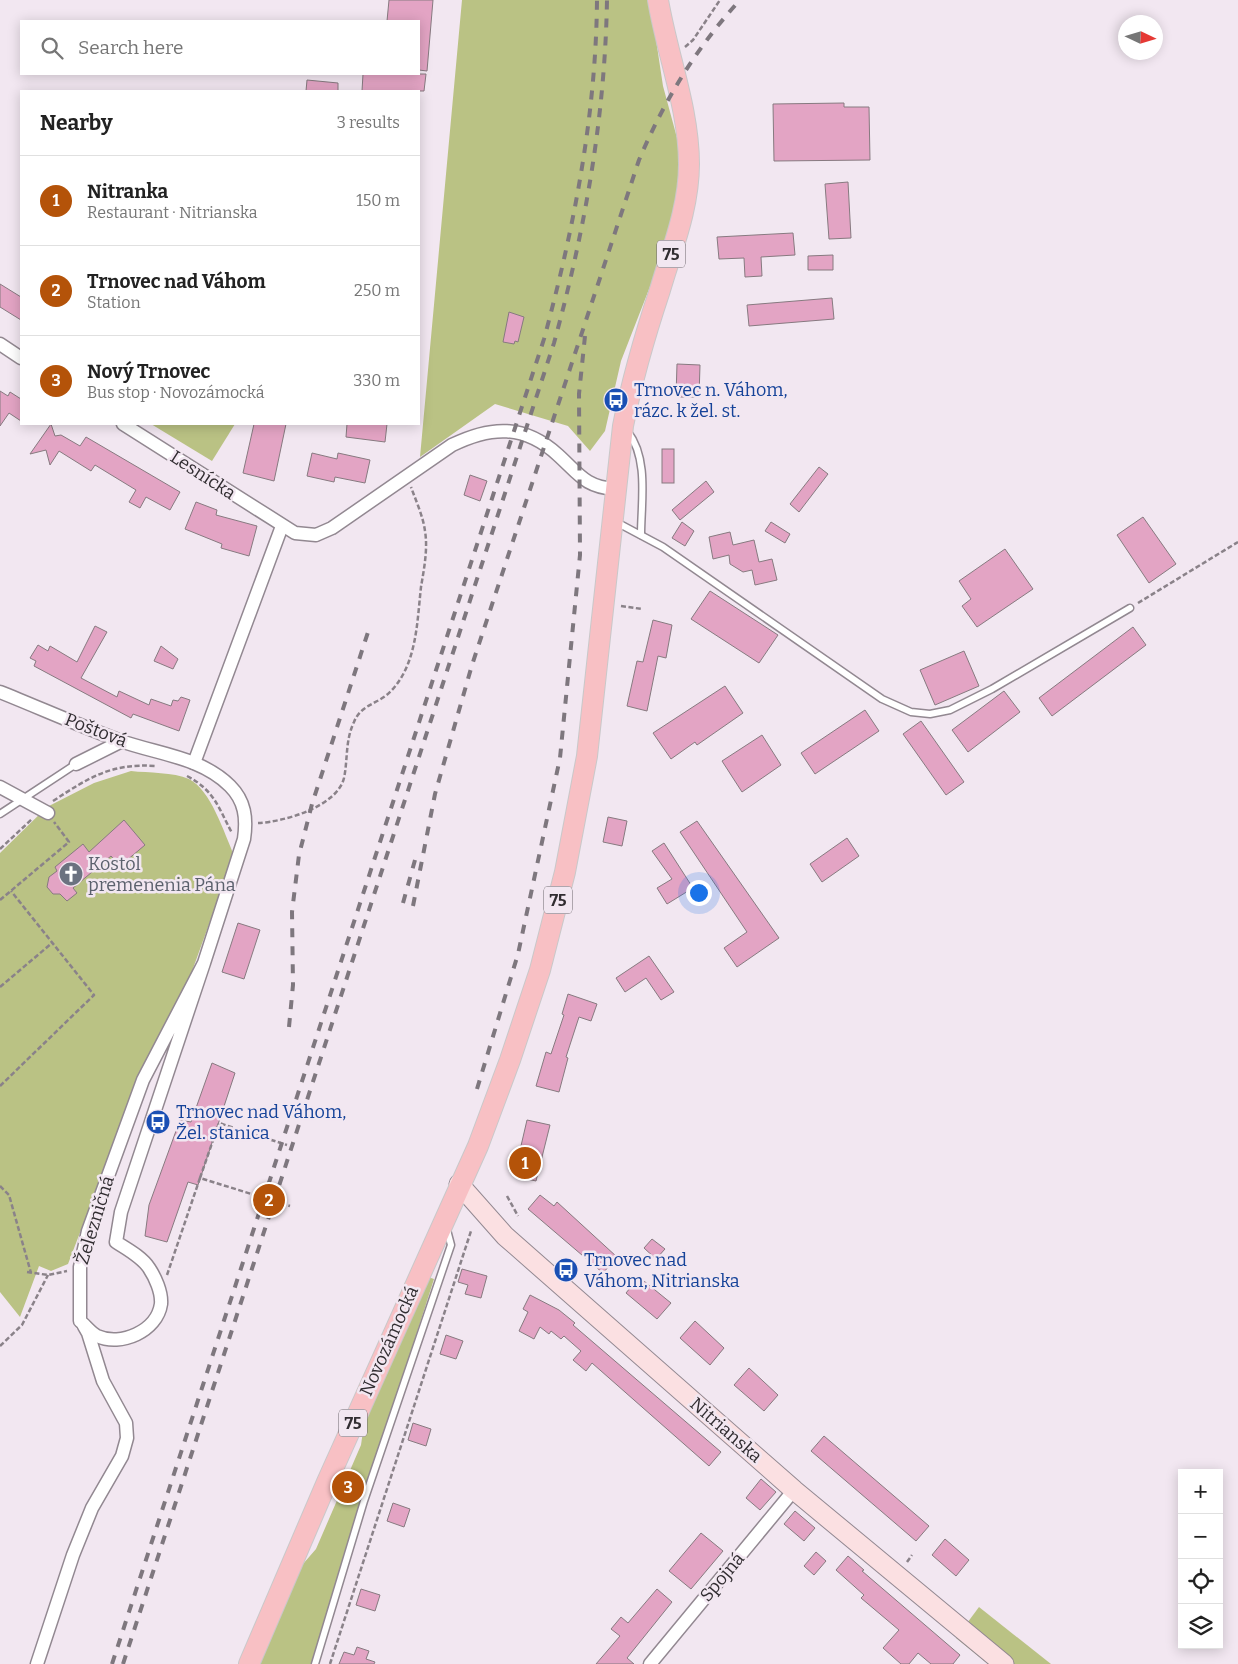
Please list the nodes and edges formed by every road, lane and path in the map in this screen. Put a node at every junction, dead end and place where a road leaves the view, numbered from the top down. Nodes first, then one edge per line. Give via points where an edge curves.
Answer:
1 (658, 0) edge
2 (720, 0) edge
3 (669, 57) junction
4 (0, 344) edge
5 (20, 357) edge
6 (125, 425) edge
7 (623, 426) junction
8 (406, 475) junction
9 (615, 489) junction
10 (613, 520) junction
11 (282, 526) junction
12 (641, 535) junction
13 (1238, 542) edge
14 (617, 606) dead end
15 (1130, 608) joint
16 (642, 609) dead end
17 (0, 692) edge
18 (122, 741) junction
19 (194, 763) junction
20 (76, 764) joint
21 (159, 766) dead end
22 (181, 773) dead end
23 (0, 787) edge
24 (24, 799) junction
25 (45, 810) junction
26 (0, 814) edge
27 (246, 824) junction
28 (0, 849) edge
29 (241, 850) junction
30 (11, 891) junction
31 (0, 900) edge
32 (52, 943) junction
33 (204, 963) junction
34 (0, 987) edge
35 (0, 1086) edge
36 (287, 1145) dead end
37 (200, 1178) junction
38 (459, 1184) junction
39 (0, 1186) edge
40 (507, 1196) dead end
41 (290, 1206) dead end
42 (444, 1216) junction
43 (518, 1216) dead end
44 (471, 1231) dead end
45 (80, 1267) junction
46 (48, 1275) junction
47 (156, 1281) junction
48 (80, 1321) junction
49 (0, 1346) edge
50 (327, 1482) junction
51 (794, 1490) junction
52 (364, 1501) junction
53 (37, 1664) edge
54 (250, 1664) edge
55 (315, 1664) edge
56 (330, 1664) edge
57 (650, 1664) edge
58 (1004, 1664) edge

1 - 3 main road, 75
2 - 3 path via 693,40
3 - 7 main road, 75 via 686,131 690,163 688,185
4 - 5 street
6 - 11 street, Lesnícka
7 - 9 main road, 75
7 - 12 lane via 636,443 642,481
8 - 9 street, Lesnícka via 468,437 506,430 534,438 559,455 589,483
8 - 11 street, Lesnícka via 332,528 316,534 295,533
8 - 27 path via 425,531 415,642 407,665 390,692 361,709 354,721 345,756 344,779 335,794 318,806 276,822
9 - 10 main road, 75
10 - 12 lane
10 - 38 main road, 75 via 587,756 565,872 525,1018 484,1130
11 - 19 street
12 - 15 lane via 882,699 911,712 930,714 950,710
13 - 15 path
14 - 16 path
17 - 18 street, Poštová
18 - 19 street, Poštová
18 - 20 street
19 - 27 street, Železničná via 231,787 245,810
20 - 24 lane
21 - 25 path via 111,768 72,789
22 - 29 path via 204,785 210,792
23 - 24 street
24 - 25 street
24 - 26 lane
25 - 28 path
25 - 30 path via 69,842
27 - 29 street, Železničná
29 - 33 street, Železničná
30 - 31 path
30 - 32 path
32 - 34 path
32 - 35 path via 94,995
33 - 45 street, Železničná via 143,1080 88,1231
33 - 47 street, Železničná via 121,1212 116,1242 148,1266
36 - 37 path via 219,1123
37 - 41 path
37 - 47 path via 167,1276
38 - 42 main road, Novozámocká / 75
38 - 51 main road, Nitrianska via 505,1236
39 - 46 path via 9,1195 29,1272
40 - 43 path
42 - 50 main road, Novozámocká / 75
42 - 52 lane via 450,1245
44 - 56 path
45 - 46 path
45 - 48 street, Železničná
46 - 49 path via 22,1326
47 - 48 street, Železničná via 160,1304 152,1322 136,1336 115,1340 97,1336
48 - 53 street via 88,1333 103,1380 126,1423 127,1438 122,1456 92,1508 73,1555
50 - 52 path
50 - 54 main road, Novozámocká / 75
51 - 57 street, Spojná
51 - 58 main road, Nitrianska
52 - 55 lane

